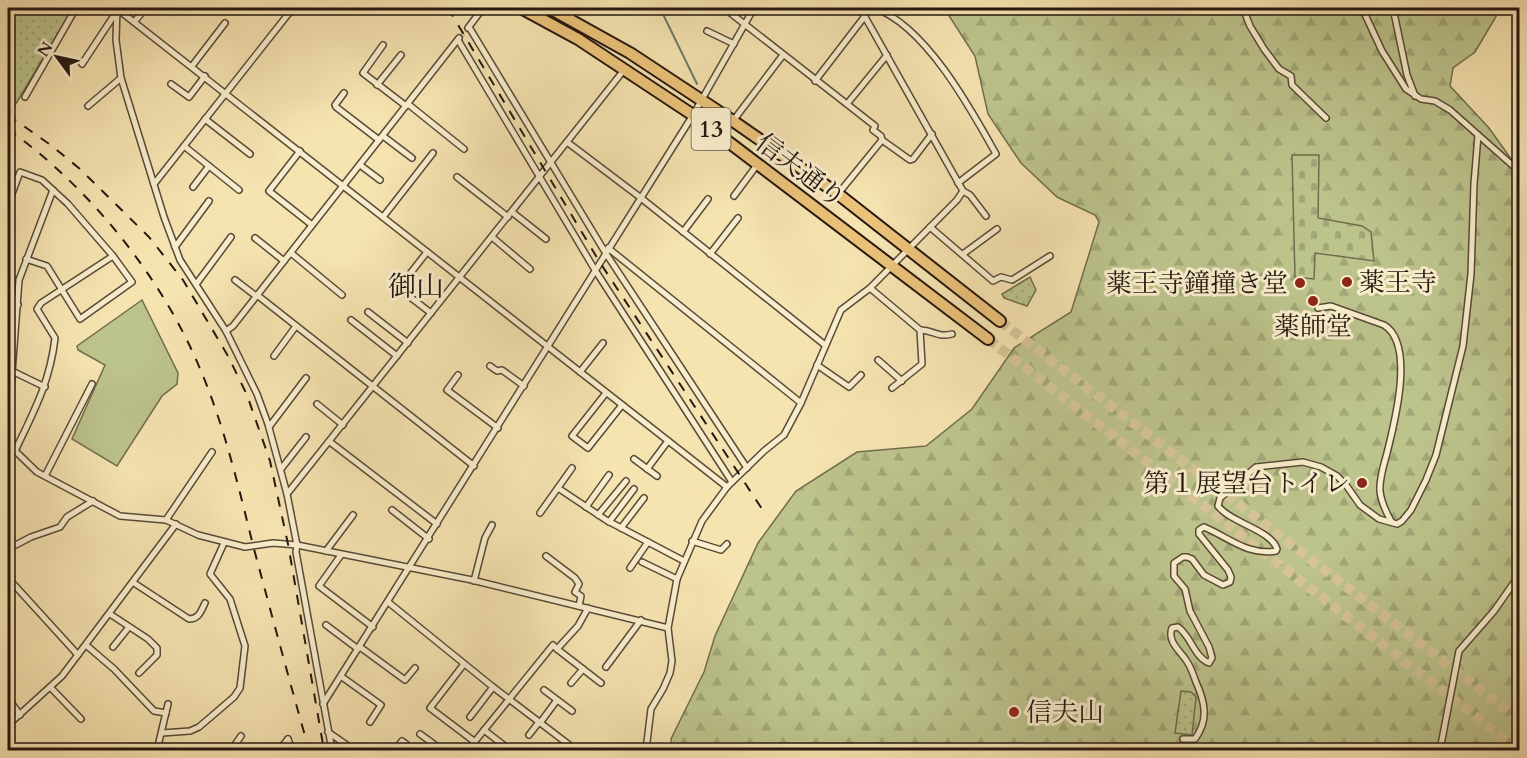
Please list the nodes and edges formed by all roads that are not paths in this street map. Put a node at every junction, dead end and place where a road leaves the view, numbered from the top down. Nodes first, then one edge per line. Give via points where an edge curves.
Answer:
1 (76, 8) edge
2 (116, 8) edge
3 (146, 8) edge
4 (293, 8) edge
5 (483, 8) edge
6 (520, 8) edge
7 (549, 8) edge
8 (577, 8) edge
9 (724, 8) edge
10 (754, 8) edge
11 (874, 8) edge
12 (1243, 8) edge
13 (1362, 8) edge
14 (1393, 8) edge
15 (863, 10) edge
16 (116, 16) junction
17 (569, 17) junction
18 (134, 22) junction
19 (225, 23) dead end
20 (745, 24) junction
21 (707, 31) dead end
22 (734, 44) junction
23 (383, 45) dead end
24 (401, 55) dead end
25 (783, 55) junction
26 (887, 55) junction
27 (82, 64) dead end
28 (192, 66) junction
29 (625, 68) junction
30 (205, 76) junction
31 (121, 78) junction
32 (815, 81) junction
33 (171, 84) dead end
34 (377, 85) junction
35 (225, 93) junction
36 (344, 93) dead end
37 (1415, 96) junction
38 (25, 97) dead end
39 (701, 100) junction
40 (847, 104) junction
41 (407, 105) junction
42 (88, 106) dead end
43 (693, 115) junction
44 (1326, 118) dead end
45 (205, 119) junction
46 (733, 121) junction
47 (932, 134) junction
48 (1478, 135) junction
49 (381, 138) junction
50 (882, 140) junction
51 (567, 142) junction
52 (184, 146) junction
53 (464, 149) dead end
54 (300, 151) junction
55 (433, 153) dead end
56 (250, 154) dead end
57 (412, 158) dead end
58 (550, 164) junction
59 (360, 165) junction
60 (757, 165) junction
61 (209, 166) junction
62 (1520, 172) edge
63 (457, 177) dead end
64 (539, 177) junction
65 (380, 180) dead end
66 (958, 183) junction
67 (154, 184) junction
68 (344, 186) junction
69 (193, 187) dead end
70 (53, 190) junction
71 (239, 190) dead end
72 (963, 191) junction
73 (837, 194) junction
74 (734, 196) dead end
75 (641, 198) junction
76 (708, 199) dead end
77 (209, 201) dead end
78 (8, 205) edge
79 (510, 214) junction
80 (383, 216) junction
81 (986, 216) dead end
82 (738, 218) dead end
83 (312, 225) junction
84 (930, 227) junction
85 (997, 228) dead end
86 (683, 232) junction
87 (231, 237) dead end
88 (492, 237) junction
89 (255, 238) dead end
90 (546, 239) dead end
91 (175, 247) junction
92 (907, 249) junction
93 (607, 250) junction
94 (427, 252) junction
95 (291, 254) junction
96 (710, 254) junction
97 (963, 254) junction
98 (112, 256) junction
99 (1050, 256) dead end
100 (26, 259) junction
101 (284, 261) junction
102 (890, 266) junction
103 (530, 268) dead end
104 (595, 270) junction
105 (409, 275) dead end
106 (460, 277) junction
107 (235, 280) dead end
108 (196, 283) junction
109 (397, 287) dead end
110 (870, 288) junction
111 (62, 290) junction
112 (342, 294) dead end
113 (256, 296) junction
114 (8, 301) edge
115 (18, 305) junction
116 (1318, 308) dead end
117 (368, 312) dead end
118 (431, 313) junction
119 (351, 320) dead end
120 (1000, 321) tunnel mouth
121 (296, 326) junction
122 (920, 330) junction
123 (226, 331) junction
124 (952, 334) dead end
125 (988, 339) tunnel mouth
126 (11, 340) edge
127 (408, 343) junction
128 (603, 343) dead end
129 (825, 345) junction
130 (548, 347) junction
131 (273, 356) dead end
132 (397, 356) junction
133 (878, 360) dead end
134 (817, 365) junction
135 (490, 366) dead end
136 (12, 371) junction
137 (580, 372) junction
138 (458, 375) dead end
139 (861, 375) dead end
140 (306, 378) dead end
141 (902, 381) junction
142 (92, 384) dead end
143 (524, 386) junction
144 (45, 387) junction
145 (373, 387) junction
146 (892, 388) dead end
147 (606, 393) junction
148 (801, 403) junction
149 (317, 404) dead end
150 (622, 405) junction
151 (8, 407) edge
152 (343, 424) junction
153 (269, 427) junction
154 (498, 428) junction
155 (306, 437) dead end
156 (668, 441) junction
157 (330, 442) junction
158 (8, 444) edge
159 (15, 451) junction
160 (212, 452) dead end
161 (634, 459) dead end
162 (474, 466) junction
163 (572, 468) dead end
164 (747, 468) junction
165 (647, 469) junction
166 (281, 470) junction
167 (609, 475) dead end
168 (45, 476) junction
169 (657, 476) dead end
170 (626, 481) dead end
171 (729, 485) junction
172 (558, 488) junction
173 (634, 489) dead end
174 (287, 494) junction
175 (644, 498) dead end
176 (93, 501) junction
177 (586, 507) junction
178 (392, 510) dead end
179 (540, 513) dead end
180 (353, 515) dead end
181 (598, 515) junction
182 (166, 520) junction
183 (1391, 521) junction
184 (609, 522) junction
185 (176, 524) junction
186 (437, 524) junction
187 (492, 525) dead end
188 (621, 528) junction
189 (429, 539) junction
190 (692, 541) junction
191 (648, 542) junction
192 (224, 543) junction
193 (727, 544) dead end
194 (297, 545) junction
195 (8, 549) edge
196 (326, 551) junction
197 (340, 555) junction
198 (546, 556) dead end
199 (684, 561) junction
200 (642, 562) dead end
201 (410, 568) junction
202 (630, 568) dead end
203 (1520, 573) edge
204 (8, 578) edge
205 (677, 579) junction
206 (474, 581) junction
207 (134, 583) junction
208 (388, 602) junction
209 (205, 603) dead end
210 (579, 606) junction
211 (588, 609) junction
212 (110, 614) junction
213 (641, 620) junction
214 (326, 625) dead end
215 (129, 627) junction
216 (373, 627) junction
217 (668, 628) junction
218 (86, 645) junction
219 (113, 647) dead end
220 (359, 648) junction
221 (557, 649) junction
222 (78, 655) junction
223 (464, 664) junction
224 (606, 667) dead end
225 (415, 668) dead end
226 (583, 669) junction
227 (139, 673) dead end
228 (342, 677) junction
229 (571, 683) dead end
230 (601, 683) dead end
231 (493, 687) junction
232 (51, 688) junction
233 (544, 690) dead end
234 (8, 698) edge
235 (508, 699) junction
236 (557, 700) junction
237 (168, 704) dead end
238 (323, 704) junction
239 (572, 711) dead end
240 (166, 714) junction
241 (20, 715) junction
242 (470, 717) dead end
243 (81, 719) dead end
244 (370, 722) dead end
245 (539, 722) junction
246 (8, 725) edge
247 (484, 730) junction
248 (328, 732) junction
249 (162, 733) junction
250 (420, 734) dead end
251 (529, 735) dead end
252 (241, 736) dead end
253 (1183, 739) dead end
254 (475, 742) junction
255 (157, 750) edge
256 (234, 750) edge
257 (279, 750) edge
258 (291, 750) edge
259 (332, 750) edge
260 (354, 750) edge
261 (395, 750) edge
262 (414, 750) edge
263 (442, 750) edge
264 (468, 750) edge
265 (510, 750) edge
266 (576, 750) edge
267 (646, 750) edge
268 (1440, 750) edge

1 - 38 street
2 - 16 street
2 - 18 street
3 - 18 street
4 - 35 street
5 - 58 street via 468,28
6 - 29 highway, 信夫通り / 13
7 - 17 highway, 信夫通り / 13
8 - 17 street
9 - 20 street
10 - 20 street
11 - 66 street via 889,13 926,47 962,96 996,154
12 - 44 street via 1250,26 1279,69 1291,76 1292,85
13 - 37 street via 1400,81
14 - 37 street
15 - 26 street
15 - 32 street
16 - 27 street
16 - 31 street
17 - 39 highway, 信夫通り / 13
18 - 28 street
19 - 28 street
20 - 22 street
20 - 25 street
21 - 22 street
22 - 39 street
23 - 34 street via 363,73
24 - 34 street
25 - 32 street
25 - 46 street
26 - 40 street
26 - 47 street
28 - 30 street
29 - 43 highway, 信夫通り / 13
29 - 51 street
30 - 33 street via 189,97
30 - 35 street
31 - 42 street
31 - 67 street
32 - 40 street
34 - 41 street
35 - 45 street
35 - 54 street
36 - 49 street via 336,107
37 - 48 street via 1450,110
39 - 43 street
39 - 46 highway, 信夫通り / 13
40 - 50 street via 875,126 873,130
41 - 49 street
41 - 53 street
41 - 64 street via 459,39
43 - 60 highway, 信夫通り / 13
43 - 75 street
45 - 52 street
45 - 56 street
46 - 73 highway, 信夫通り / 13
47 - 50 street via 910,160
47 - 66 street
48 - 62 street
48 - 183 street via 1463,346 1432,468 1402,522
49 - 57 street
49 - 59 street
50 - 73 street
51 - 58 street
51 - 75 street
52 - 61 street
52 - 67 street
54 - 68 street
54 - 83 street via 269,191
55 - 80 street
58 - 64 street
58 - 93 street
59 - 65 street
59 - 68 street
60 - 74 street
60 - 102 highway, 信夫通り / 13
61 - 69 street
61 - 71 street
63 - 79 street
64 - 79 street
64 - 104 street
66 - 72 street
67 - 91 street
68 - 80 street
68 - 83 street
70 - 78 street via 42,180 20,172
70 - 98 street
70 - 100 street
72 - 81 street
72 - 84 street
73 - 92 highway, 信夫通り / 13
75 - 86 street
75 - 93 street
76 - 86 street
77 - 91 street
79 - 88 street
79 - 90 street
80 - 94 street
82 - 96 street
83 - 95 street
84 - 92 street
84 - 97 street
85 - 97 street
86 - 96 street
87 - 108 street
88 - 103 street
88 - 106 street
89 - 101 street
91 - 108 street
92 - 102 street
92 - 120 highway, 信夫通り / 13
93 - 104 street
93 - 148 street
93 - 164 street
94 - 105 street
94 - 106 street
95 - 101 street
95 - 112 street
96 - 129 street
97 - 99 street via 993,281 1001,277 1012,280
98 - 111 street
98 - 111 street via 132,282 80,319
100 - 111 street via 47,266
100 - 115 street via 19,280
101 - 113 street
102 - 110 street
102 - 125 highway, 信夫通り / 13
104 - 130 street
104 - 171 street
106 - 118 street
106 - 130 street
107 - 113 street
108 - 123 street
109 - 118 street
110 - 122 street
110 - 129 street via 841,310
111 - 144 street via 37,309 56,338
113 - 121 street
113 - 123 street
114 - 115 street
115 - 126 street
116 - 183 street via 1331,306 1384,325 1398,343 1399,396 1380,490
117 - 127 street
118 - 127 street
119 - 132 street
121 - 131 street
121 - 145 street
122 - 124 street via 943,336
122 - 141 street via 922,364
123 - 153 street
126 - 136 street
127 - 132 street
128 - 137 street
129 - 134 street
130 - 137 street
130 - 143 street
132 - 145 street
133 - 141 street
134 - 139 street via 849,387
134 - 148 street
135 - 143 street
136 - 144 street
136 - 151 street
137 - 147 street
138 - 154 street via 447,390
140 - 153 street
141 - 146 street
142 - 168 street
143 - 154 street
144 - 159 street
145 - 152 street
145 - 162 street
147 - 150 street
147 - 150 street via 572,436 588,448
148 - 164 street via 784,435
149 - 152 street
150 - 156 street
152 - 157 street
153 - 166 street
154 - 162 street
155 - 166 street
156 - 165 street
156 - 171 street
157 - 174 street
157 - 186 street
158 - 159 street
159 - 168 street
160 - 182 street
161 - 165 street
162 - 186 street
163 - 172 street
164 - 171 street
165 - 169 street
166 - 174 street
167 - 177 street
168 - 176 street
170 - 181 street
171 - 190 street
172 - 177 street
172 - 179 street
173 - 184 street
174 - 194 street
175 - 188 street
176 - 182 street via 120,516
176 - 195 street via 67,517 60,527
177 - 181 street
178 - 189 street
180 - 196 street
181 - 184 street
182 - 185 street
183 - 253 street via 1379,519 1360,505 1346,485 1328,471 1303,462 1256,467 1220,498 1218,506 1227,516 1266,537 1277,549 1268,553 1246,549 1204,527 1199,534 1228,570 1230,582 1223,585 1210,579 1188,557 1174,563 1174,576 1185,589 1190,611 1212,658 1209,663 1202,659 1181,628 1172,628 1171,639 1188,663 1205,704 1200,733 1195,739
184 - 188 street
185 - 192 street
185 - 207 street
186 - 189 street
187 - 206 street
188 - 191 street
189 - 201 street
190 - 193 street via 721,550
190 - 199 street
191 - 199 street
191 - 202 street
192 - 194 street via 245,547
192 - 249 street via 210,574 230,599 245,646 240,688 199,727
194 - 196 street
194 - 238 street
196 - 197 street
197 - 201 street
197 - 216 street via 319,586
198 - 210 street via 579,584 575,592 581,596
199 - 205 street
200 - 205 street
201 - 206 street
201 - 208 street
203 - 268 street via 1459,651
204 - 222 street
205 - 217 street
206 - 210 street
207 - 209 street via 189,619 200,615
207 - 212 street
208 - 216 street
208 - 223 street
210 - 211 street
211 - 213 street
211 - 221 street
212 - 215 street
212 - 218 street
213 - 217 street
213 - 224 street
214 - 220 street
215 - 219 street
215 - 227 street via 157,648 157,655
216 - 220 street
217 - 267 street via 672,661 651,709
218 - 222 street
218 - 240 street via 154,711
220 - 225 street via 405,680
220 - 228 street
221 - 226 street
221 - 235 street via 553,645
222 - 232 street
223 - 231 street
223 - 254 street via 430,708
226 - 229 street
226 - 230 street
228 - 238 street
228 - 244 street via 381,705
231 - 235 street
231 - 242 street
232 - 241 street
232 - 243 street
233 - 236 street
234 - 241 street
235 - 245 street
235 - 247 street
236 - 239 street
236 - 245 street
237 - 240 street
238 - 248 street
240 - 249 street
241 - 246 street
245 - 251 street
245 - 266 street
247 - 254 street
247 - 265 street
248 - 259 street
248 - 260 street
249 - 255 street
250 - 263 street
252 - 256 street
254 - 264 street
257 - 258 street via 288,739
261 - 262 street via 402,741

